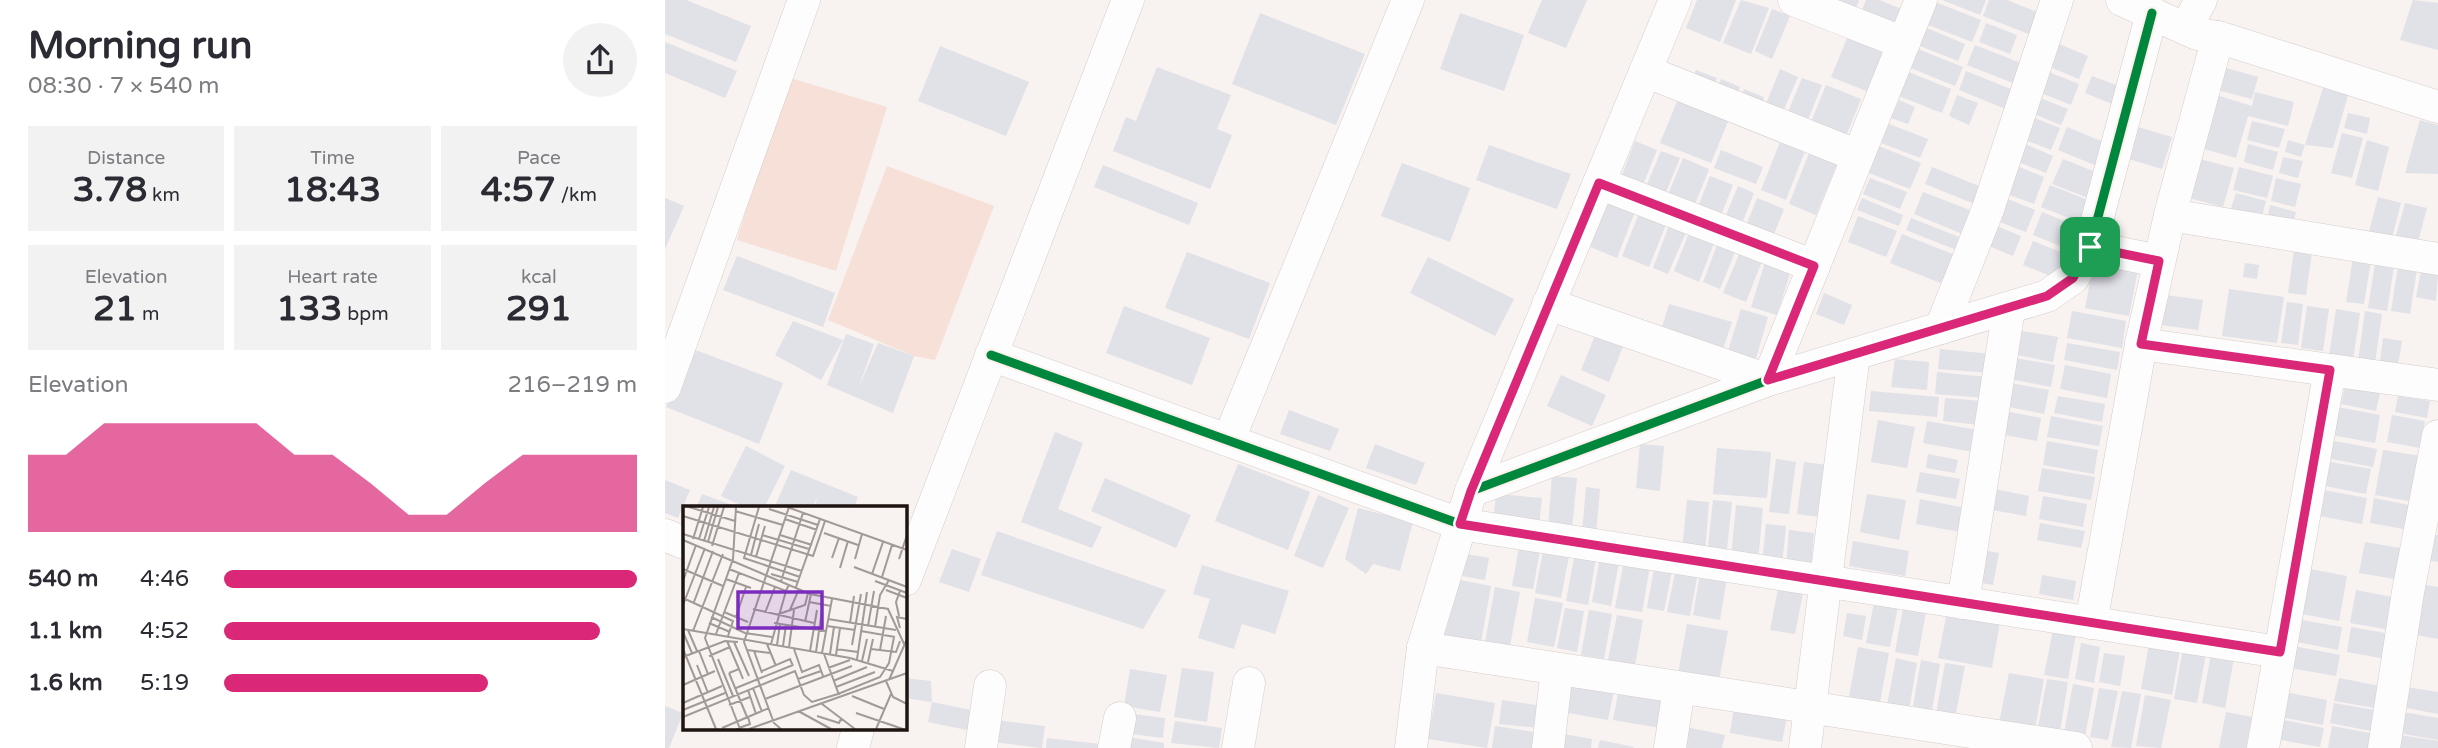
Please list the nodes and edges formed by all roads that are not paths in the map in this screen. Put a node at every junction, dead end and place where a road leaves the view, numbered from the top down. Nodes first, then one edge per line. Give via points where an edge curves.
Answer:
1 (804, 0) edge
2 (1128, 0) edge
3 (1408, 0) edge
4 (1675, 0) edge
5 (1794, 0) edge
6 (1921, 0) edge
7 (2057, 0) edge
8 (2122, 0) edge
9 (2201, 0) edge
10 (2152, 13) junction
11 (2186, 29) junction
12 (2218, 37) junction
13 (1904, 43) junction
14 (1645, 71) junction
15 (2438, 107) edge
16 (1858, 156) junction
17 (1599, 183) junction
18 (2169, 215) junction
19 (2090, 247) junction
20 (2438, 259) edge
21 (2159, 261) junction
22 (1814, 266) junction
23 (1548, 304) junction
24 (2008, 308) junction
25 (1941, 328) junction
26 (2141, 344) junction
27 (1854, 354) junction
28 (991, 355) junction
29 (2330, 370) junction
30 (1768, 380) junction
31 (2438, 385) edge
32 (665, 387) edge
33 (2438, 436) edge
34 (1229, 439) junction
35 (1471, 491) junction
36 (1460, 524) junction
37 (665, 535) edge
38 (683, 543) edge
39 (907, 575) edge
40 (1827, 582) junction
41 (1963, 603) junction
42 (2091, 623) junction
43 (1423, 648) junction
44 (2280, 652) junction
45 (1557, 669) junction
46 (1249, 683) dead end
47 (990, 685) dead end
48 (1679, 688) junction
49 (1811, 709) junction
50 (858, 730) edge
51 (853, 748) edge
52 (981, 748) edge
53 (1238, 748) edge
54 (1411, 748) edge
55 (1548, 748) edge
56 (1670, 748) edge
57 (1805, 748) edge
58 (2076, 748) edge
59 (2263, 748) edge
60 (2384, 748) edge

1 - 32 street
2 - 28 street
3 - 34 street
4 - 14 street
5 - 13 street
6 - 13 street
7 - 25 street via 1988,209
8 - 10 street
9 - 11 street
10 - 11 street
10 - 19 street
11 - 12 street
12 - 15 street
12 - 18 street
13 - 16 street
14 - 16 street
14 - 17 street
16 - 22 street
17 - 22 street
17 - 23 street
18 - 20 street
18 - 21 street
19 - 21 street
19 - 24 street via 2073,278 2047,296
21 - 26 street
22 - 30 street
23 - 30 street
23 - 35 street
24 - 25 street
24 - 41 street
25 - 27 street
26 - 29 street
26 - 42 street
27 - 30 street
27 - 40 street
28 - 34 street
28 - 39 street
29 - 31 street
29 - 44 street
30 - 35 street
33 - 60 street
34 - 36 street
35 - 36 street
36 - 40 street
36 - 43 street
37 - 38 street
40 - 41 street
40 - 49 street
41 - 42 street
42 - 44 street
43 - 45 street
43 - 54 street
44 - 59 street
45 - 48 street
45 - 55 street
46 - 53 street
47 - 52 street
48 - 49 street
48 - 56 street
49 - 57 street
49 - 58 street
50 - 51 street

